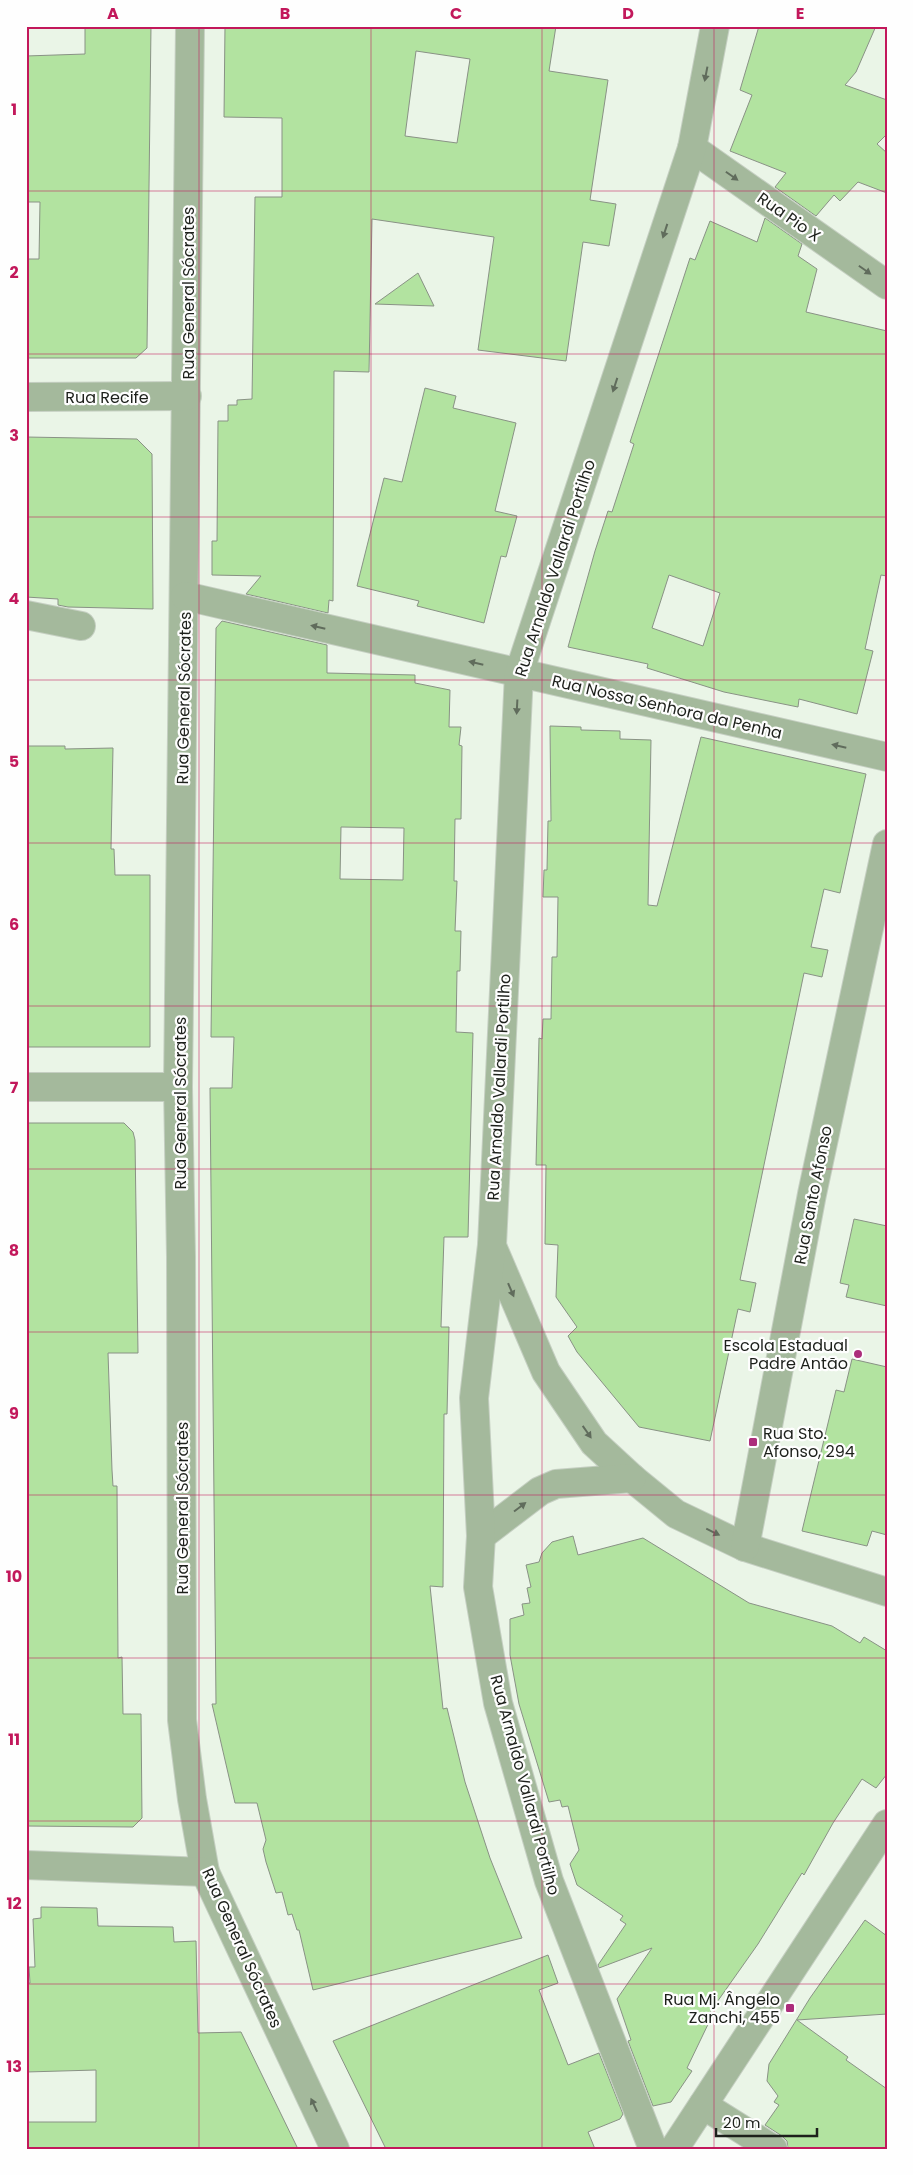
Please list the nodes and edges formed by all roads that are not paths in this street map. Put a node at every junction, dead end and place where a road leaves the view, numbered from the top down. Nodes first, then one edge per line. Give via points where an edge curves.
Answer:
1 (190, 26) edge
2 (715, 26) edge
3 (692, 148) junction
4 (887, 285) edge
5 (188, 396) junction
6 (26, 397) edge
7 (185, 596) junction
8 (26, 615) edge
9 (81, 626) dead end
10 (518, 673) junction
11 (887, 757) edge
12 (887, 844) edge
13 (178, 1086) junction
14 (26, 1087) edge
15 (492, 1245) junction
16 (632, 1478) junction
17 (481, 1536) junction
18 (745, 1547) junction
19 (887, 1592) edge
20 (887, 1824) edge
21 (26, 1865) edge
22 (205, 1872) junction
23 (703, 2105) junction
24 (335, 2149) edge
25 (652, 2149) edge
26 (674, 2149) edge
27 (773, 2149) edge

1 - 5 street, Rua General Sócrates
2 -> 3 street, Rua Arnaldo Vallardi Portilho
3 -> 4 street, Rua Pio X
3 -> 10 street, Rua Arnaldo Vallardi Portilho
5 - 6 street, Rua Recife
5 - 7 street, Rua General Sócrates
10 -> 7 street, Rua Nossa Senhora da Penha
7 - 13 street, Rua General Sócrates
8 - 9 street
11 -> 10 street, Rua Nossa Senhora da Penha
10 -> 15 street, Rua Arnaldo Vallardi Portilho
12 - 18 street, Rua Santo Afonso via 812,1194
13 - 14 street
13 - 22 street, Rua General Sócrates via 182,1720
15 -> 16 street via 546,1372 594,1443
15 - 17 street, Rua Arnaldo Vallardi Portilho via 474,1398
17 -> 16 street via 540,1491 556,1484
16 -> 18 street via 676,1514
17 - 25 street, Rua Arnaldo Vallardi Portilho via 478,1587 498,1703 549,1881
18 - 19 street
20 - 23 street
21 - 22 street
24 -> 22 street, Rua General Sócrates
23 - 26 street
23 - 27 street

